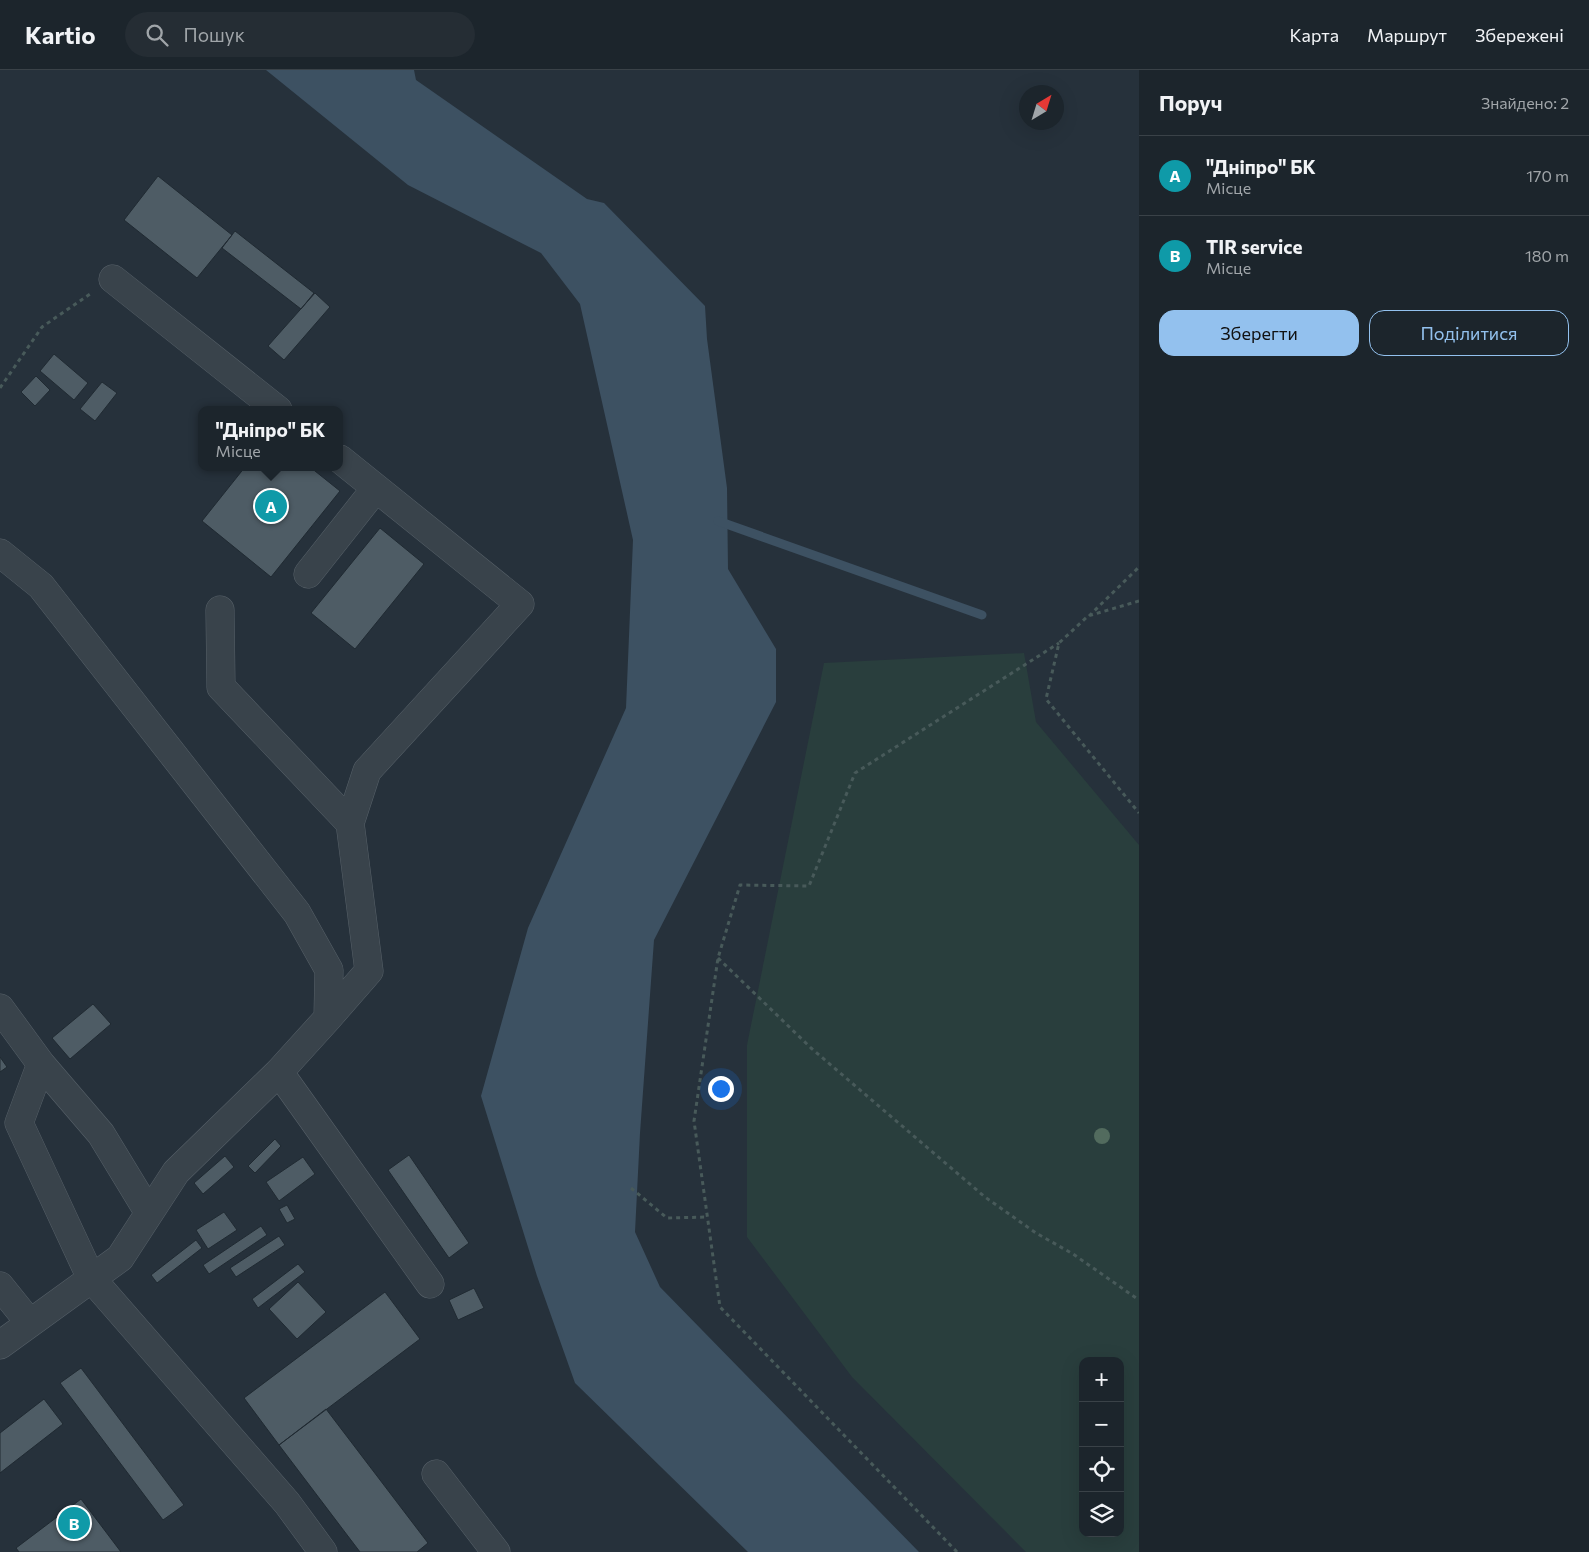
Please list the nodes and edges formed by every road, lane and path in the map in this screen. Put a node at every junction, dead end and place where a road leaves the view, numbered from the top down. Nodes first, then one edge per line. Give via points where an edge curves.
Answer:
1 (113, 279) joint
2 (0, 388) edge
3 (273, 406) edge
4 (343, 461) edge
5 (376, 488) junction
6 (0, 553) edge
7 (1139, 567) edge
8 (308, 574) dead end
9 (1139, 601) edge
10 (220, 610) dead end
11 (1088, 616) junction
12 (1059, 643) junction
13 (1139, 813) edge
14 (350, 823) junction
15 (718, 958) junction
16 (0, 1008) edge
17 (328, 1018) junction
18 (41, 1064) junction
19 (279, 1072) junction
20 (631, 1188) dead end
21 (150, 1213) junction
22 (708, 1217) junction
23 (91, 1278) junction
24 (430, 1284) dead end
25 (0, 1286) edge
26 (1139, 1300) edge
27 (29, 1322) junction
28 (0, 1345) edge
29 (436, 1474) dead end
30 (323, 1552) edge
31 (496, 1552) edge
32 (957, 1552) edge

1 - 2 path via 42,327
1 - 3 street
4 - 5 street
5 - 8 street
5 - 14 street via 520,604 367,771
6 - 17 street via 41,586 297,913 329,970
7 - 11 path
9 - 11 path
10 - 14 street via 221,687
11 - 12 path
12 - 13 path via 1046,699
12 - 15 path via 855,774 808,886 740,885
14 - 17 street via 369,971
15 - 22 path via 694,1121
15 - 26 path via 811,1048 985,1197
16 - 18 street
17 - 19 street
18 - 21 street via 101,1134
18 - 23 street via 19,1123
19 - 21 street via 176,1172
19 - 24 street
20 - 22 path via 667,1218
21 - 23 street via 120,1258
22 - 32 path via 720,1308
23 - 27 street
23 - 30 street via 287,1503
25 - 27 street
27 - 28 street
29 - 31 street

